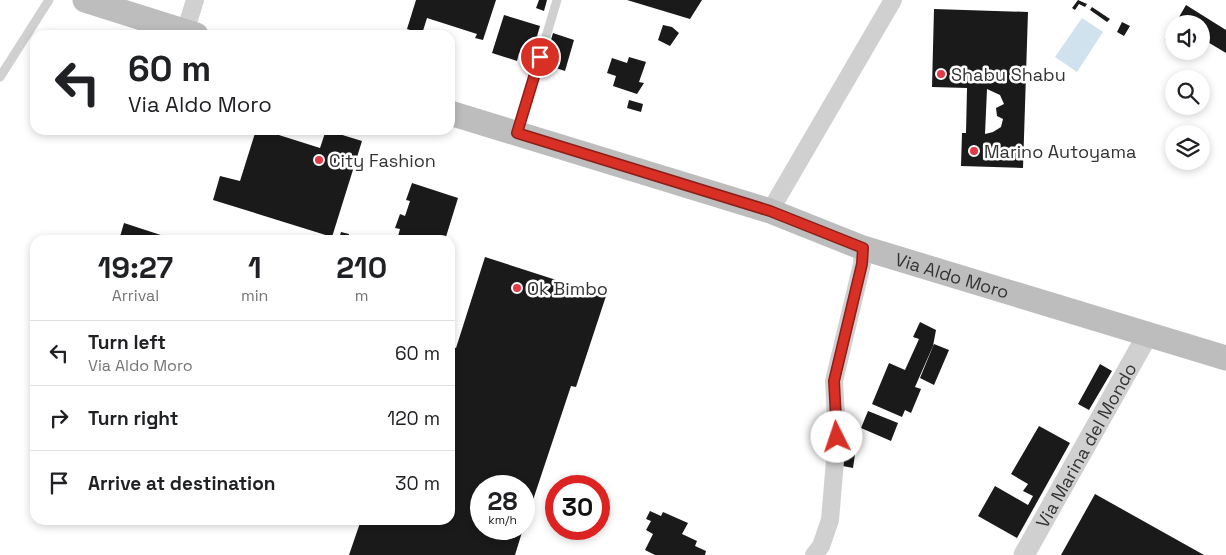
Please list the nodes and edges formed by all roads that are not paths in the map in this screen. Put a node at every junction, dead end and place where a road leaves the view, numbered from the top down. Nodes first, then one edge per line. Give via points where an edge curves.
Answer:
1 (49, 0) edge
2 (85, 0) edge
3 (195, 0) edge
4 (557, 0) edge
5 (893, 0) edge
6 (180, 30) edge
7 (190, 30) edge
8 (0, 77) edge
9 (455, 114) edge
10 (517, 133) junction
11 (770, 211) junction
12 (863, 248) junction
13 (1148, 334) junction
14 (1226, 358) edge
15 (814, 555) edge
16 (1024, 555) edge

1 - 8 lane
2 - 6 main road
3 - 7 street
4 - 10 lane
5 - 11 street
9 - 10 main road, Via Aldo Moro
10 - 11 main road, Via Aldo Moro
11 - 12 main road, Via Aldo Moro
12 - 13 main road, Via Aldo Moro
12 - 15 street via 834,381 837,437 830,520 821,546
13 - 14 main road, Via Aldo Moro
13 - 16 street, Via Marina del Mondo

